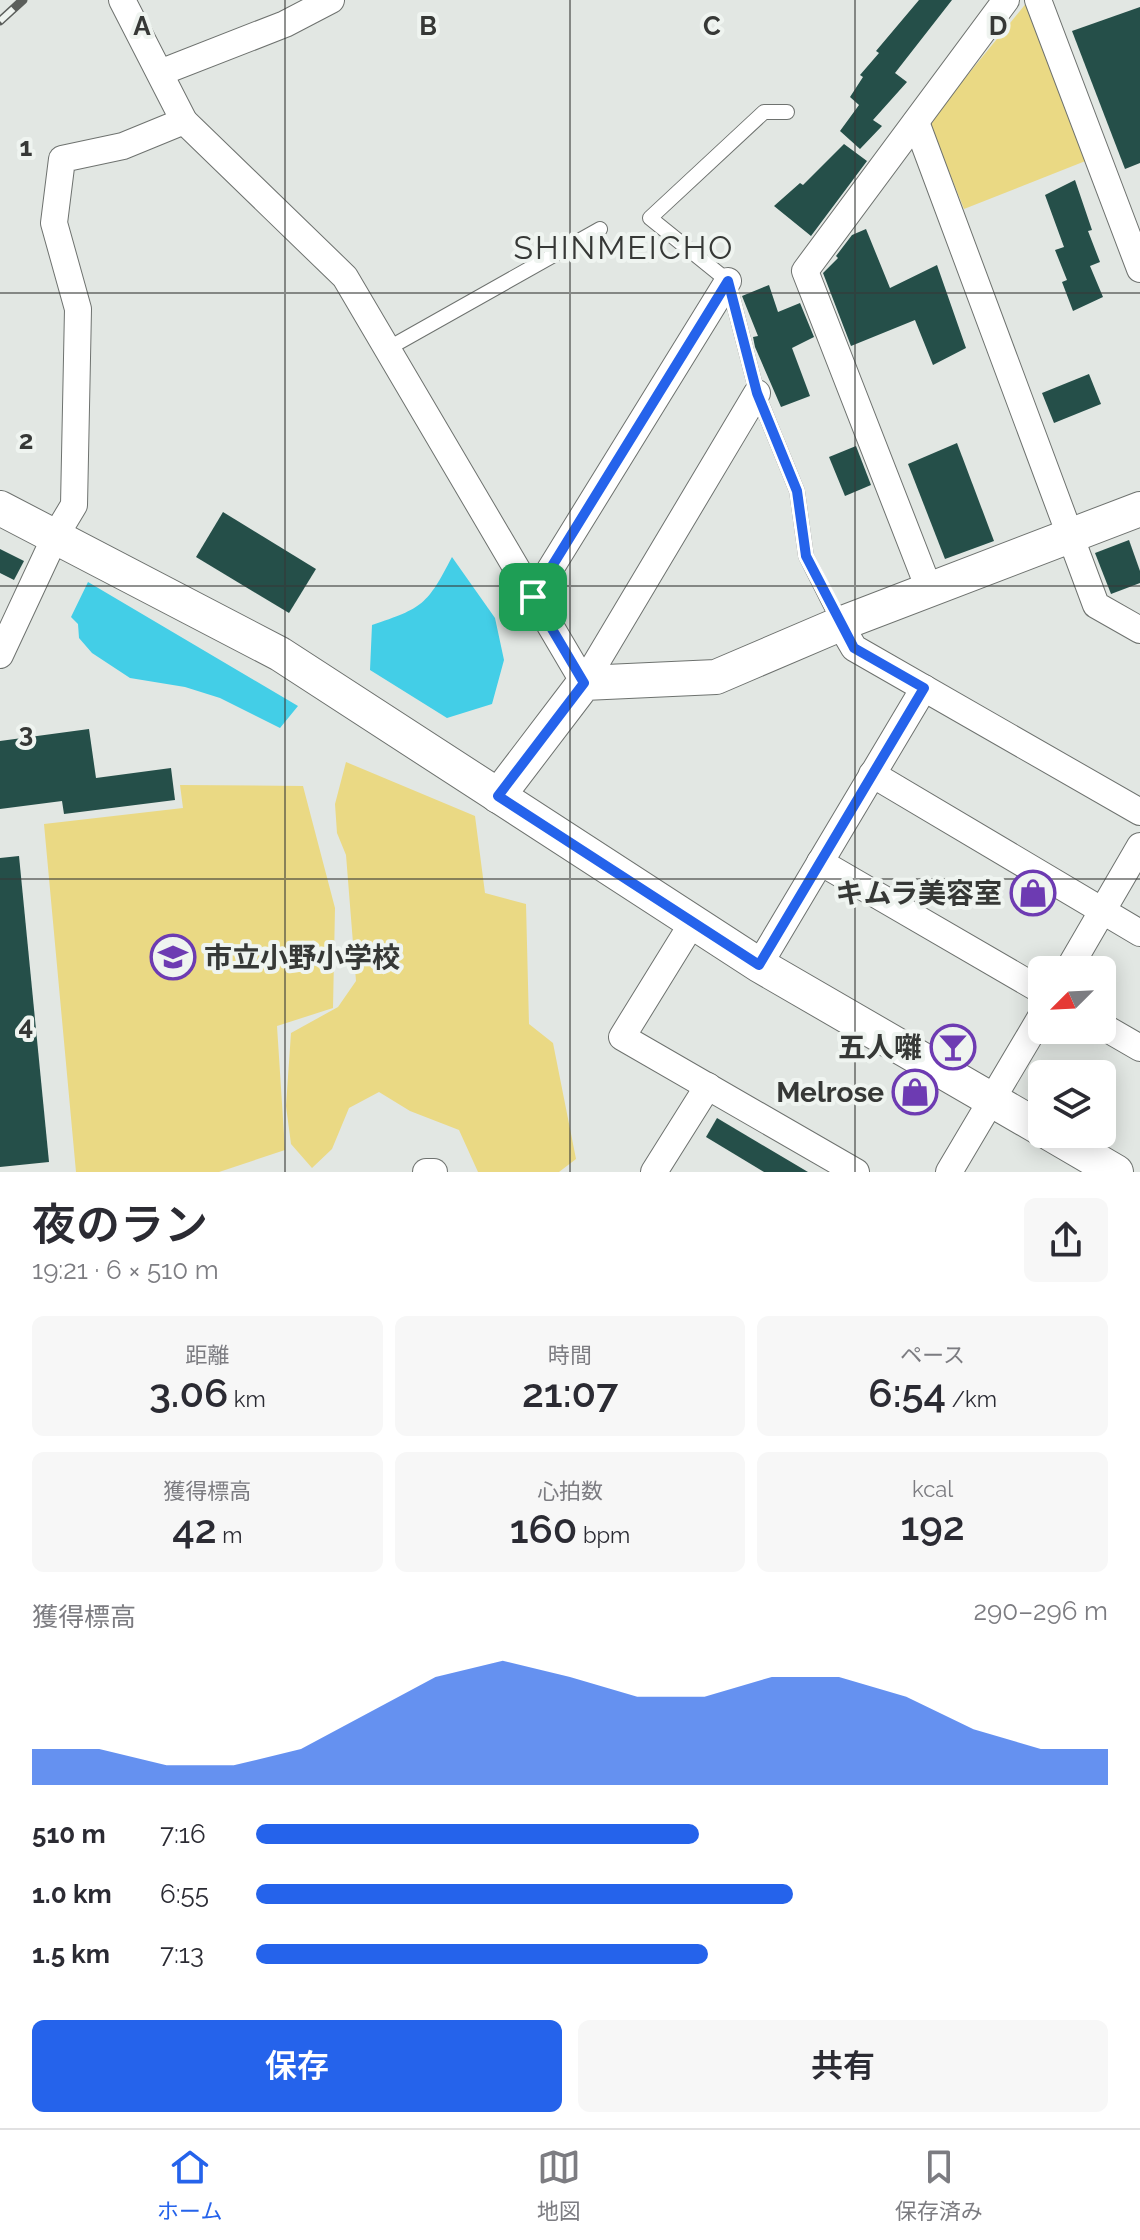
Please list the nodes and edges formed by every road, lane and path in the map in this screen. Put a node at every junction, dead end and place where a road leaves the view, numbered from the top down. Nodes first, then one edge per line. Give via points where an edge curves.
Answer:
1 (122, 0) edge
2 (331, 0) edge
3 (1006, 0) edge
4 (1038, 0) edge
5 (162, 72) junction
6 (787, 112) dead end
7 (184, 121) junction
8 (916, 122) junction
9 (600, 229) dead end
10 (1140, 269) edge
11 (728, 281) junction
12 (387, 349) junction
13 (757, 393) junction
14 (0, 508) edge
15 (1140, 509) edge
16 (56, 535) junction
17 (1071, 536) junction
18 (929, 589) junction
19 (533, 597) junction
20 (840, 624) junction
21 (1140, 630) edge
22 (0, 655) edge
23 (584, 683) junction
24 (924, 688) junction
25 (872, 774) junction
26 (498, 796) junction
27 (1140, 812) edge
28 (1140, 846) edge
29 (820, 862) junction
30 (1102, 910) junction
31 (693, 922) junction
32 (1140, 933) edge
33 (1076, 956) edge
34 (759, 965) junction
35 (1028, 983) edge
36 (1116, 1034) edge
37 (1028, 1039) edge
38 (1140, 1048) edge
39 (708, 1086) junction
40 (992, 1100) junction
41 (1028, 1121) edge
42 (1075, 1148) edge
43 (426, 1172) edge
44 (434, 1172) edge
45 (654, 1172) edge
46 (856, 1172) edge
47 (949, 1172) edge
48 (1116, 1172) edge

1 - 5 street
2 - 5 street via 285,24
3 - 8 street
4 - 10 street
5 - 7 street
6 - 11 lane via 764,112 650,218
7 - 12 street via 345,277
7 - 16 street via 123,146 62,159 54,223 78,309 78,414 74,505
8 - 17 street
8 - 18 street via 805,271
9 - 12 lane
11 - 13 lane
11 - 19 street
12 - 19 street
13 - 20 lane via 797,491 806,556
13 - 23 street
14 - 16 street
15 - 17 street
16 - 22 street
16 - 26 street via 280,654
17 - 18 street
17 - 21 street via 1096,605
18 - 20 street
19 - 23 street
20 - 23 street via 716,677
20 - 24 street via 854,648
23 - 26 street
24 - 25 street
24 - 27 street
25 - 29 street
25 - 30 street
26 - 31 street
28 - 30 street
29 - 34 street
29 - 35 street
30 - 32 street
30 - 33 street
31 - 34 street
31 - 39 street via 622,1037
34 - 40 street
36 - 38 street
37 - 40 street
39 - 45 street
39 - 46 street
40 - 41 street
40 - 47 street
42 - 48 street
43 - 44 street

